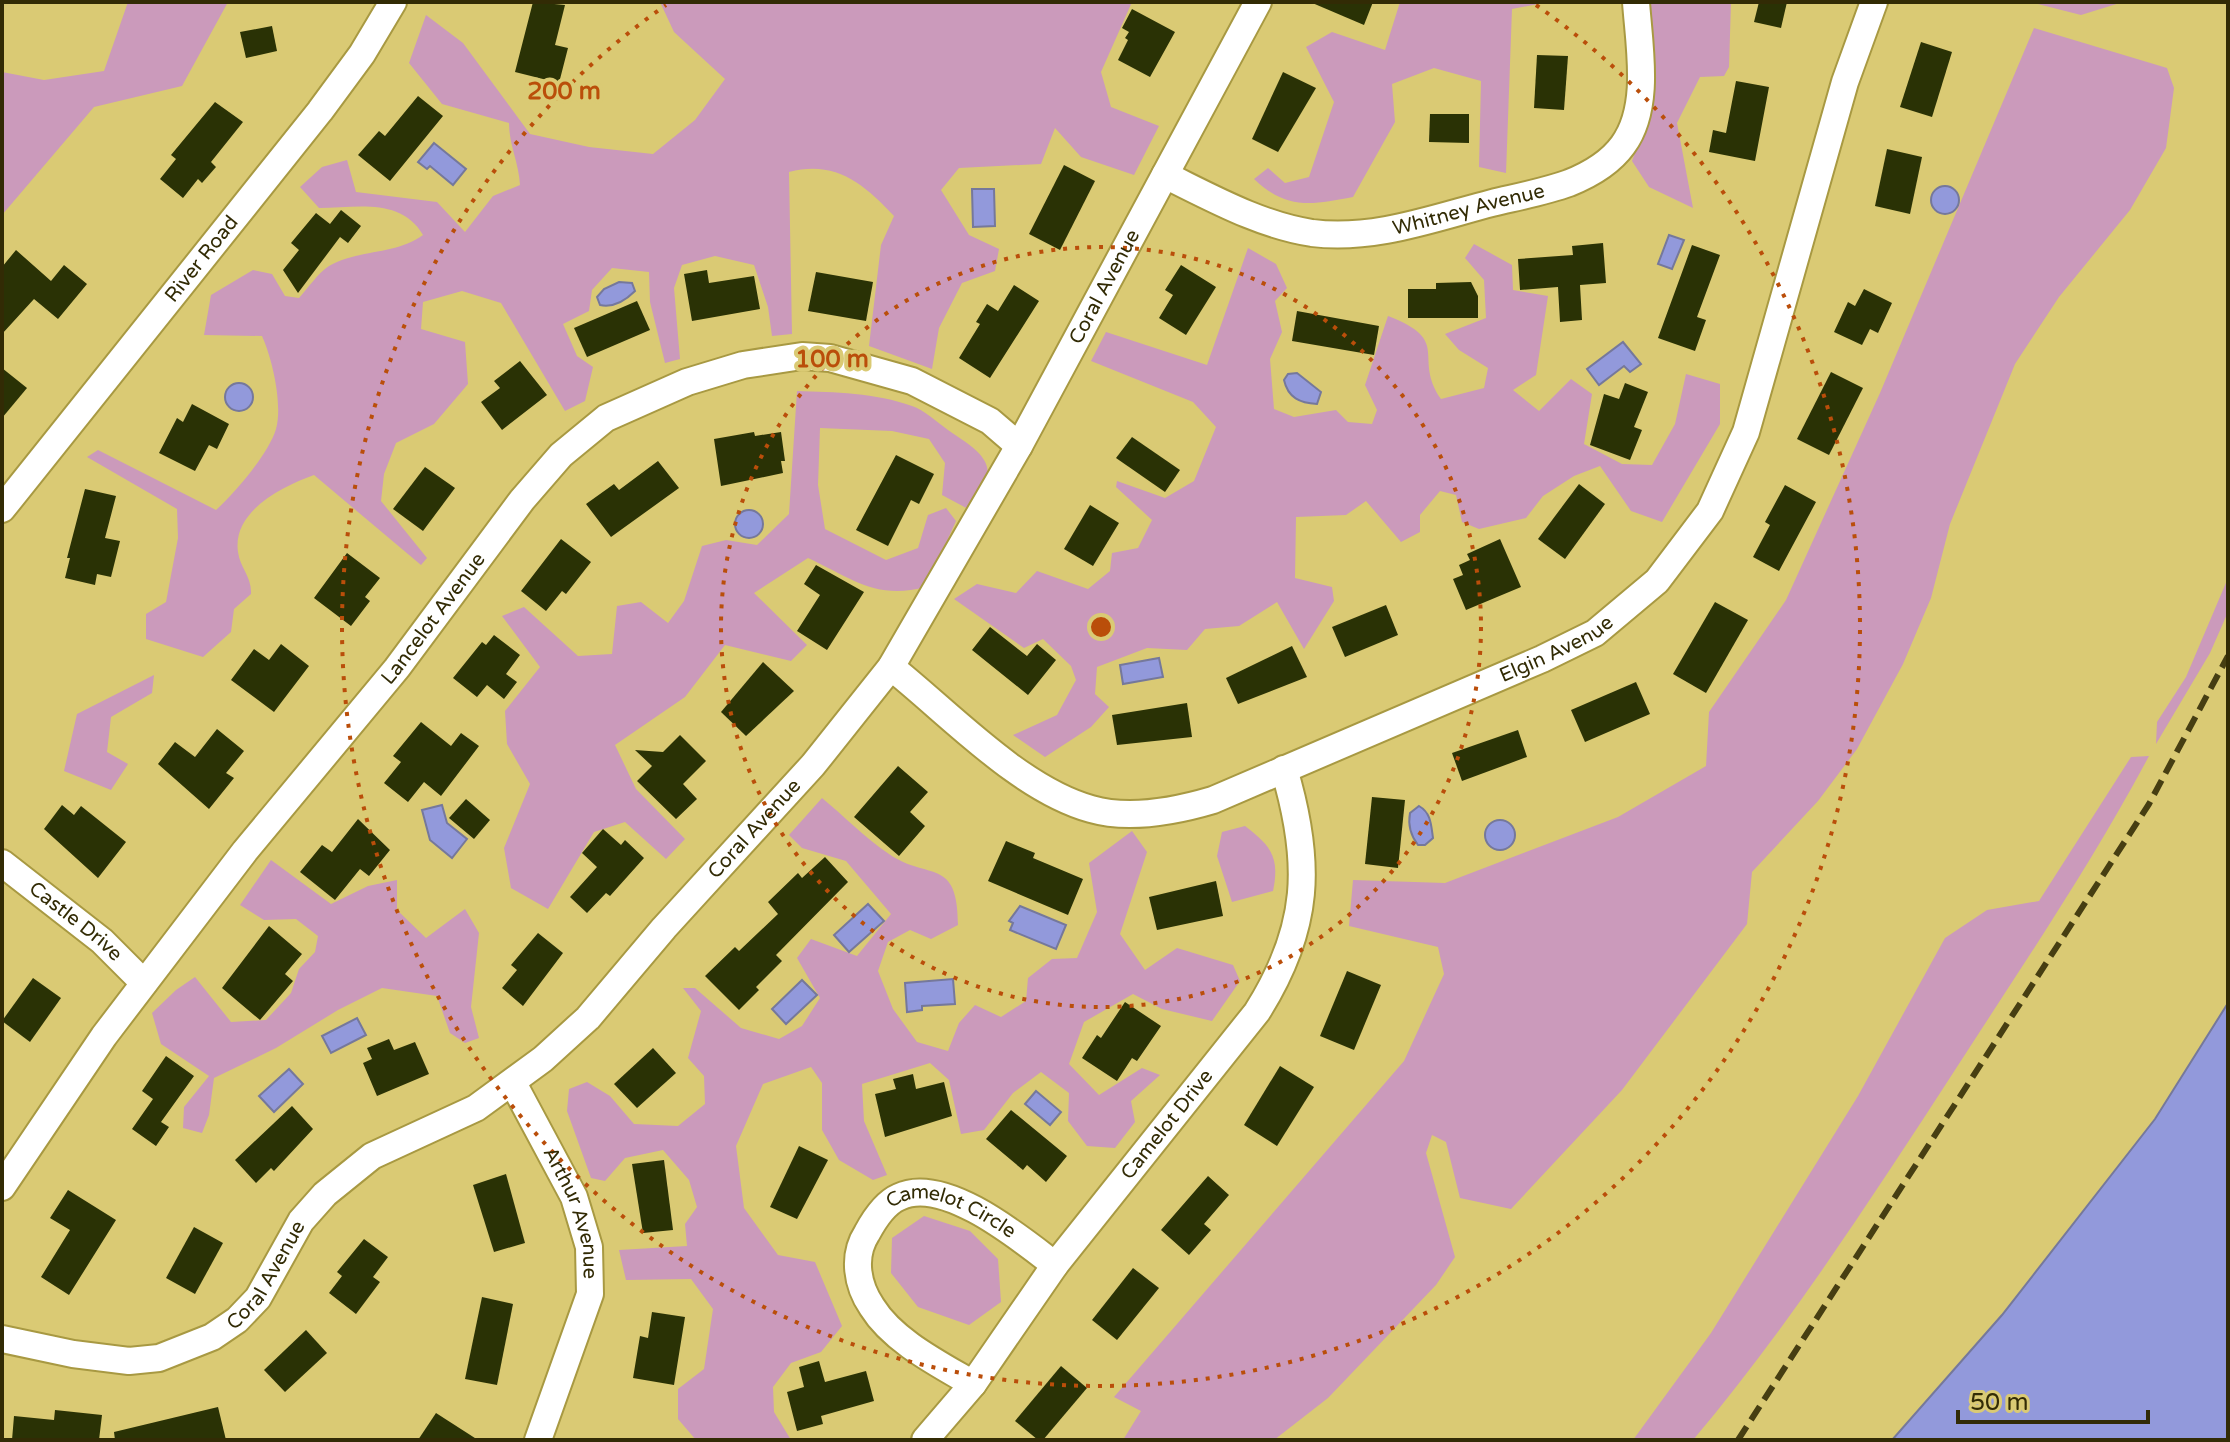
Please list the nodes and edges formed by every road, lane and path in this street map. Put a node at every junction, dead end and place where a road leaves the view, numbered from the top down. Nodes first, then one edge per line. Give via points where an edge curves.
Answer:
1 (393, 2) edge
2 (1258, 2) edge
3 (1636, 2) edge
4 (1874, 2) edge
5 (1165, 175) junction
6 (1019, 446) junction
7 (2, 509) edge
8 (891, 667) junction
9 (1284, 769) junction
10 (2, 863) edge
11 (144, 983) junction
12 (513, 1083) junction
13 (2, 1187) edge
14 (1055, 1265) junction
15 (2, 1339) edge
16 (973, 1384) junction
17 (538, 1440) edge
18 (925, 1440) edge

1 - 7 street, River Road via 320,111
2 - 5 street, Coral Avenue
3 - 5 street, Whitney Avenue via 1636,118 1624,144 1603,165 1569,183 1403,227 1343,234 1285,227
4 - 9 street, Elgin Avenue via 1824,154 1746,432 1710,511 1664,572 1595,633
5 - 6 street, Coral Avenue
6 - 8 street, Coral Avenue
6 - 11 street, Lancelot Avenue via 990,421 912,381 830,358 802,356 743,365 687,382 606,418 561,455 522,500 397,668
8 - 9 street, Elgin Avenue via 1038,785 1092,810 1126,814 1185,809
8 - 12 street, Coral Avenue via 830,745 588,1018
9 - 14 street, Camelot Drive via 1304,868 1297,931 1286,959 1257,1012
10 - 11 street, Castle Drive via 102,941
11 - 13 street, Lancelot Avenue
12 - 15 street, Coral Avenue via 476,1108 372,1156 325,1194 301,1221 258,1298 237,1320 186,1350 129,1361
12 - 17 street, Arthur Avenue via 574,1197 589,1247 590,1294
14 - 16 street, Camelot Drive
14 - 16 street, Camelot Circle via 1009,1230 948,1198 920,1193 899,1197 878,1215 860,1244 858,1275 872,1308 927,1356
16 - 18 street, Camelot Drive

